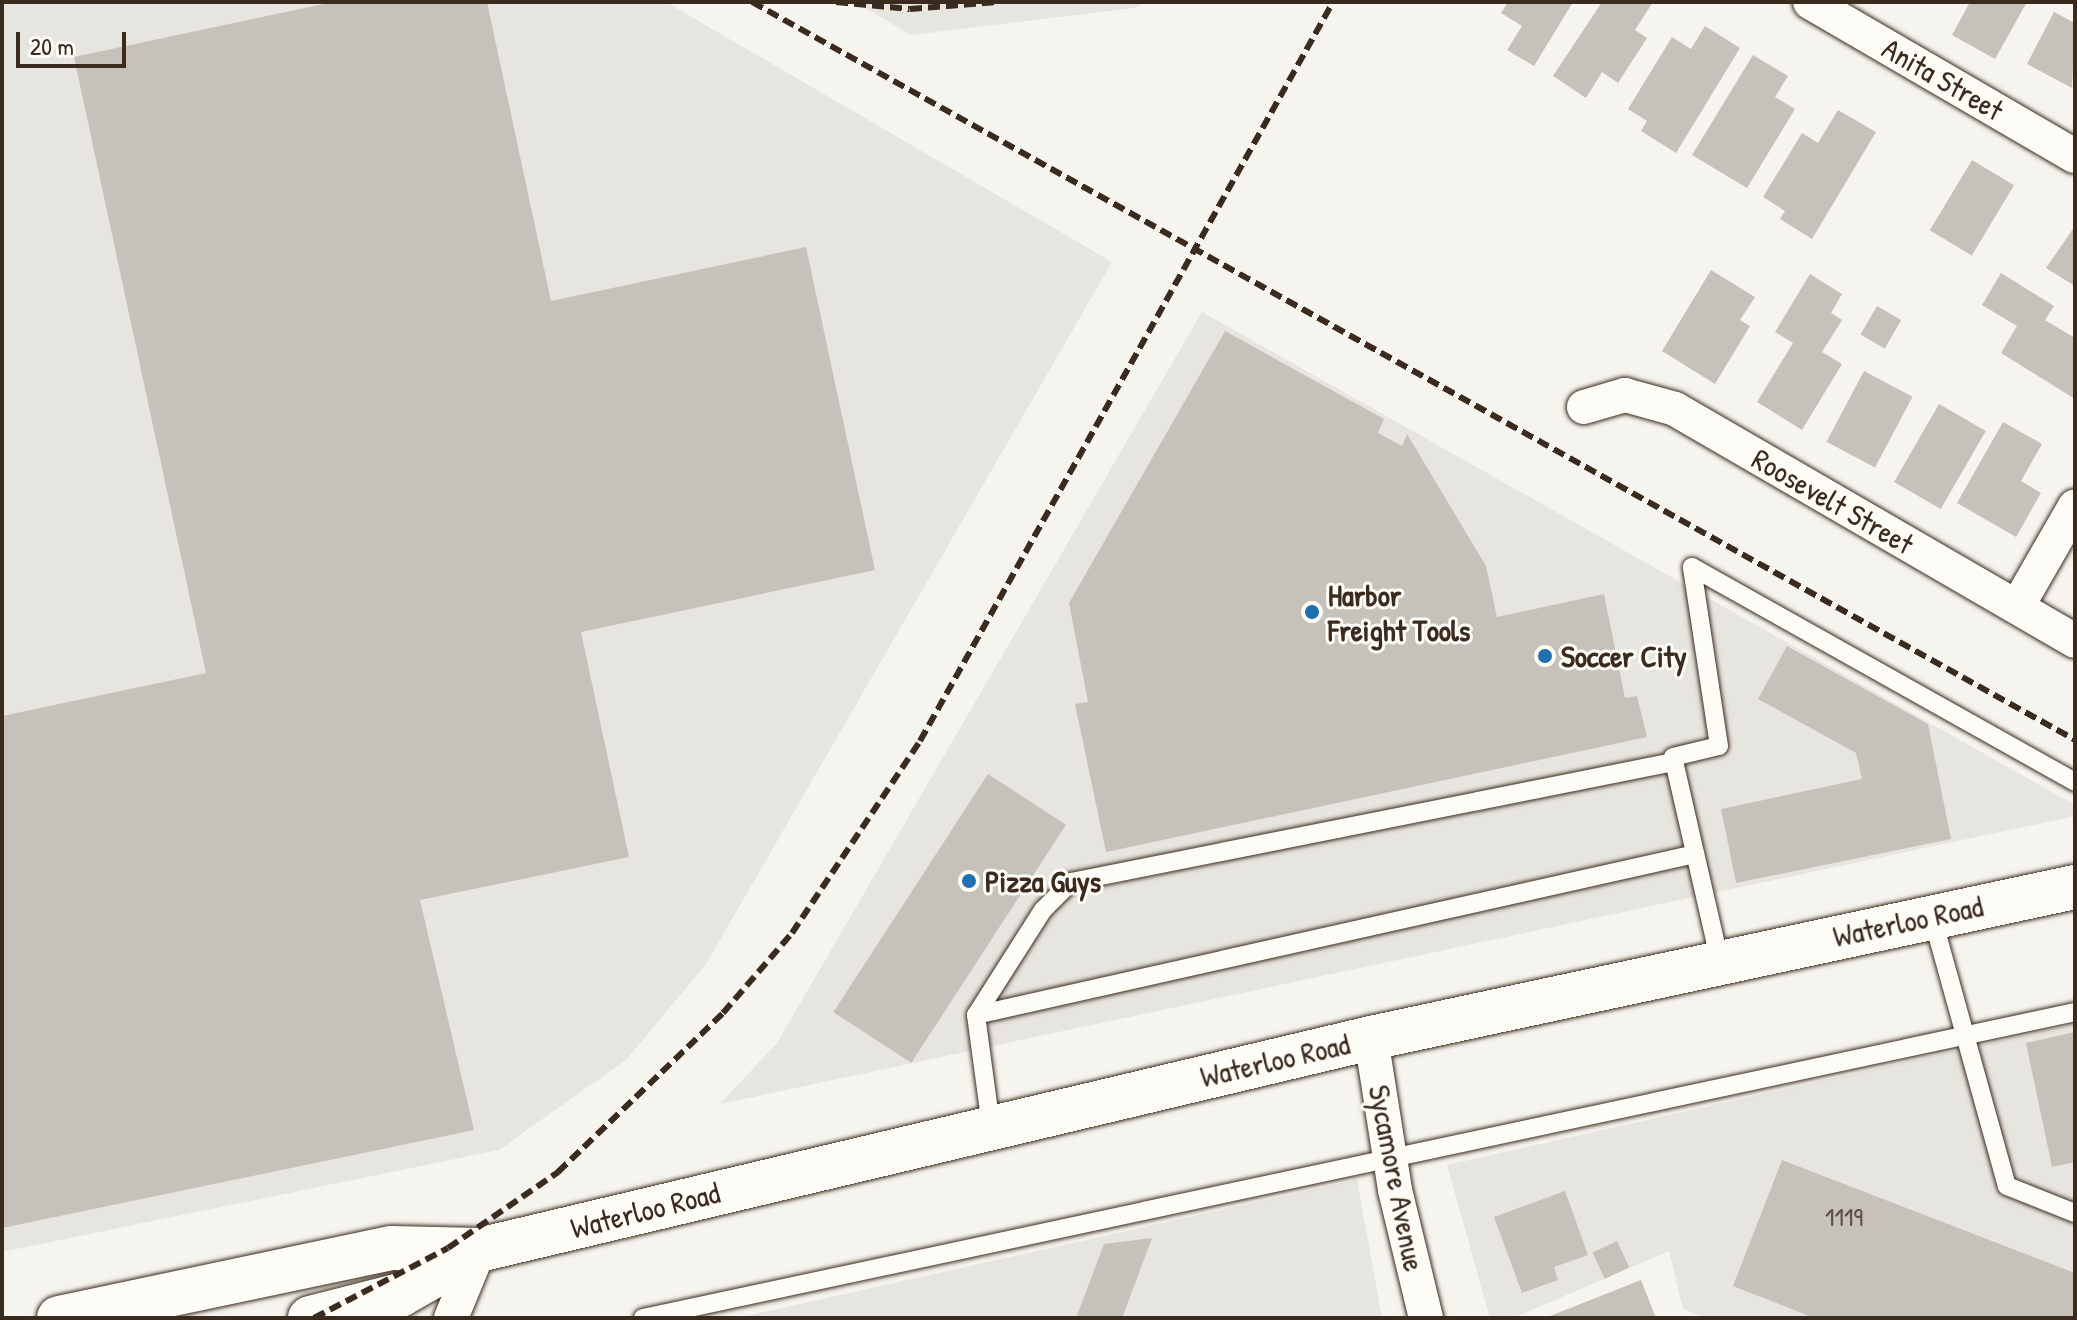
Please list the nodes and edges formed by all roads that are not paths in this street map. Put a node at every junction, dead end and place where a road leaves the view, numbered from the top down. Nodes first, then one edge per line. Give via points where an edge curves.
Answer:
1 (1810, 2) edge
2 (2075, 156) edge
3 (1584, 407) dead end
4 (2075, 506) edge
5 (2017, 607) junction
6 (2075, 641) edge
7 (1674, 762) junction
8 (2075, 782) edge
9 (1695, 854) junction
10 (2075, 887) edge
11 (1932, 915) junction
12 (1720, 962) junction
13 (2075, 1012) edge
14 (976, 1015) junction
15 (1965, 1036) junction
16 (1371, 1038) junction
17 (991, 1126) junction
18 (1390, 1158) junction
19 (2075, 1213) edge
20 (479, 1250) junction
21 (59, 1318) edge
22 (310, 1318) edge
23 (451, 1318) edge
24 (643, 1318) edge
25 (1426, 1318) edge

1 - 2 street, Anita Street
3 - 5 street, Roosevelt Street via 1625,395 1675,409
4 - 5 street
5 - 6 street, Roosevelt Street
7 - 8 lane via 1673,757 1719,746 1692,567
7 - 9 lane
7 - 14 lane via 1071,882 1043,910
9 - 12 lane
9 - 14 lane
10 - 11 main road, Waterloo Road
11 - 12 main road, Waterloo Road
11 - 15 lane
12 - 16 main road, Waterloo Road
13 - 15 lane
14 - 17 lane
15 - 18 lane
15 - 19 lane via 2007,1186
16 - 17 main road, Waterloo Road
16 - 18 street, Sycamore Avenue
17 - 20 main road, Waterloo Road
18 - 24 lane
18 - 25 street, Sycamore Avenue
20 - 21 main road, Waterloo Road via 392,1248
20 - 22 main road, Waterloo Road via 400,1295
20 - 23 street

